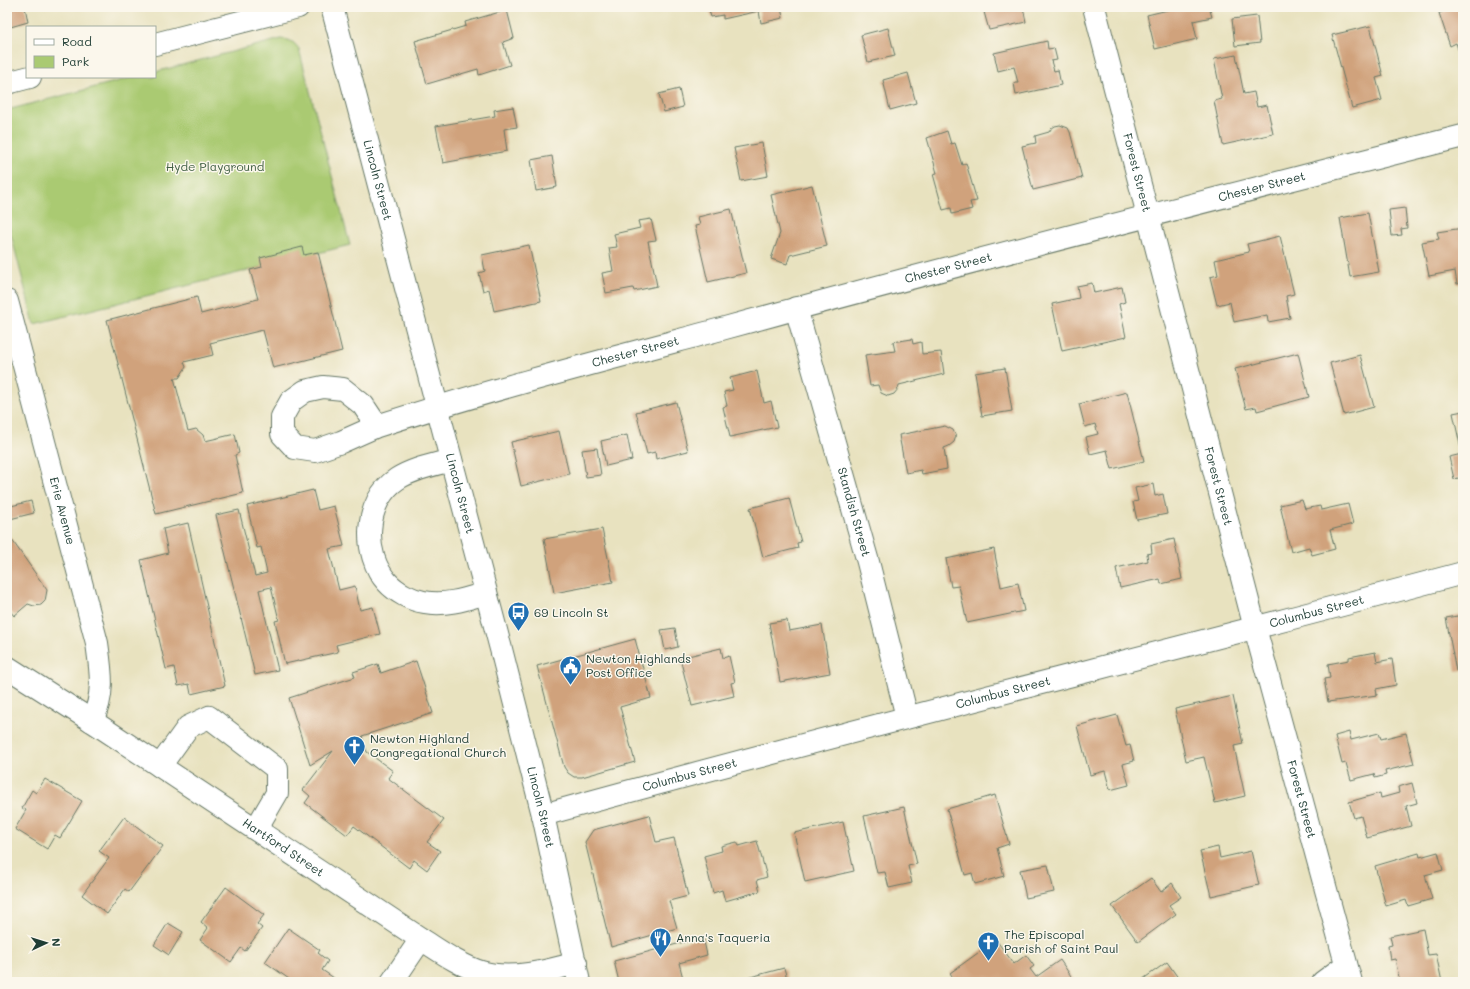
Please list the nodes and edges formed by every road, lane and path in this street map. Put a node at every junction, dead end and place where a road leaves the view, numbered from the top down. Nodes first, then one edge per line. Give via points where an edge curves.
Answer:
1 (298, 7) edge
2 (332, 7) edge
3 (1094, 7) edge
4 (156, 44) edge
5 (26, 78) edge
6 (7, 83) edge
7 (1463, 136) edge
8 (1149, 216) junction
9 (7, 301) edge
10 (796, 308) junction
11 (436, 407) junction
12 (377, 426) dead end
13 (451, 460) junction
14 (1463, 572) edge
15 (486, 593) junction
16 (1255, 628) junction
17 (7, 666) edge
18 (907, 717) junction
19 (92, 721) junction
20 (160, 766) junction
21 (543, 815) junction
22 (256, 829) junction
23 (421, 939) junction
24 (578, 973) edge
25 (1348, 973) edge
26 (489, 978) edge
27 (392, 982) edge
28 (1323, 982) edge

1 - 4 street
2 - 11 street, Lincoln Street
3 - 8 street, Forest Street
5 - 6 street
7 - 8 street, Chester Street
8 - 10 street, Chester Street
8 - 16 street, Forest Street
9 - 19 street, Erie Avenue via 97,643 101,694
10 - 11 street, Chester Street
10 - 18 street, Standish Street via 868,562
11 - 12 street, Chester Street
11 - 13 street, Lincoln Street
13 - 15 street, Lincoln Street
13 - 15 street via 408,473 396,479 387,488 373,511 370,525 373,555 379,571 387,582 398,591 423,602 450,603
14 - 16 street, Columbus Street
15 - 21 street, Lincoln Street
16 - 18 street, Columbus Street
16 - 25 street, Forest Street
17 - 19 street, Hartford Street
18 - 21 street, Columbus Street
19 - 20 street, Hartford Street
20 - 22 street, Hartford Street
20 - 22 street via 188,727 208,717 277,769 277,793
21 - 24 street, Lincoln Street
22 - 23 street, Hartford Street
23 - 26 street, Hartford Street
23 - 27 street
24 - 26 street, Hartford Street via 549,970
25 - 28 street, Forest Street

